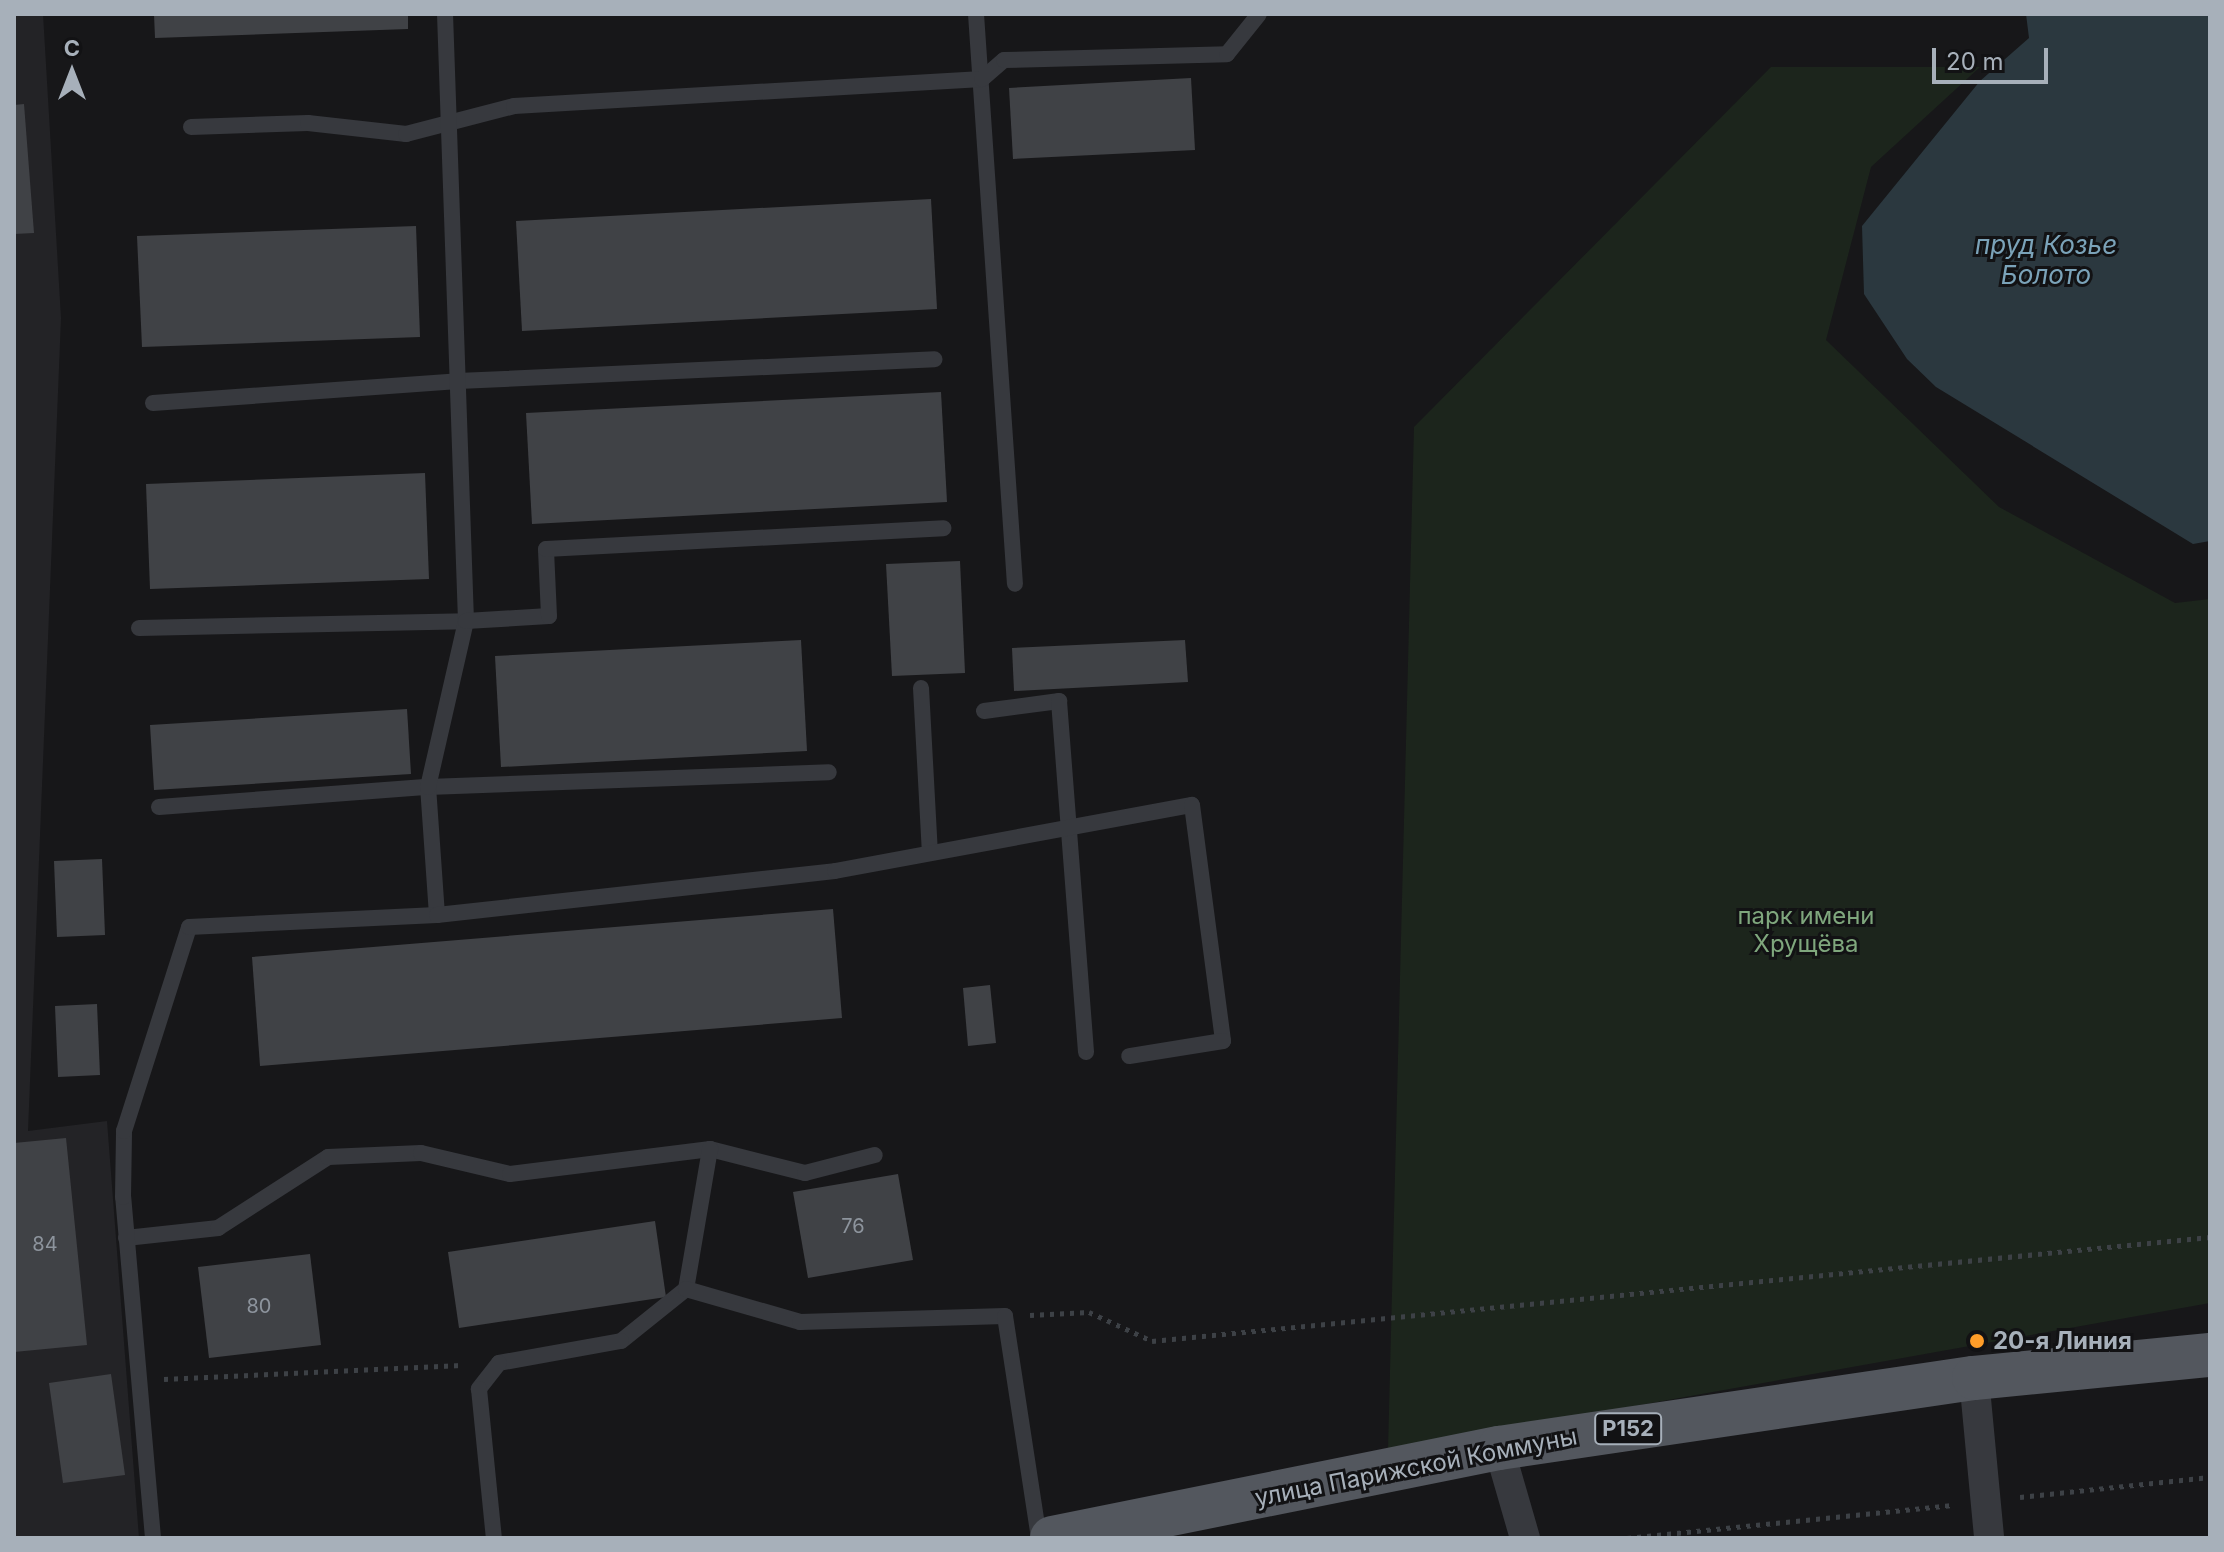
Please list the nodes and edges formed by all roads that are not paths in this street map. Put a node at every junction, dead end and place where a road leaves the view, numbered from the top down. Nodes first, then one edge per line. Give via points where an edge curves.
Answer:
1 (445, 14) edge
2 (976, 14) edge
3 (1259, 14) edge
4 (982, 79) junction
5 (449, 124) junction
6 (191, 127) dead end
7 (934, 359) dead end
8 (458, 381) junction
9 (153, 403) dead end
10 (943, 528) dead end
11 (1015, 584) dead end
12 (466, 621) junction
13 (139, 628) dead end
14 (921, 688) dead end
15 (984, 711) dead end
16 (829, 772) dead end
17 (428, 787) junction
18 (159, 807) dead end
19 (1064, 826) junction
20 (930, 852) junction
21 (437, 915) junction
22 (1086, 1052) dead end
23 (1129, 1056) dead end
24 (710, 1149) junction
25 (875, 1155) dead end
26 (126, 1238) junction
27 (686, 1289) junction
28 (2210, 1355) edge
29 (1974, 1378) junction
30 (1499, 1448) junction
31 (153, 1538) edge
32 (494, 1538) edge
33 (1039, 1538) edge
34 (1052, 1538) edge
35 (1525, 1538) edge
36 (1989, 1538) edge

1 - 5 lane
2 - 4 lane
3 - 4 lane via 1227,54 1004,60
4 - 5 lane via 514,106
4 - 11 lane
5 - 6 lane via 406,134 308,123
5 - 8 lane
7 - 8 lane
8 - 9 lane
8 - 12 lane
10 - 12 lane via 546,549 549,616
12 - 13 lane
12 - 17 lane
14 - 20 lane
15 - 19 lane via 1059,701
16 - 17 lane
17 - 18 lane
17 - 21 lane
19 - 20 lane
19 - 22 lane
19 - 23 lane via 1192,805 1223,1041
20 - 21 lane via 835,871
21 - 26 lane via 189,927 124,1131
24 - 25 lane via 805,1173
24 - 26 lane via 510,1174 421,1153 328,1157 218,1228
24 - 27 lane
26 - 31 lane
27 - 32 lane via 621,1341 499,1363 479,1389
27 - 33 lane via 800,1322 1005,1316
28 - 29 main road, улица Парижской Коммуны / Р152
29 - 30 main road, улица Парижской Коммуны / Р152
29 - 36 street
30 - 34 main road, улица Парижской Коммуны / Р152
30 - 35 street

